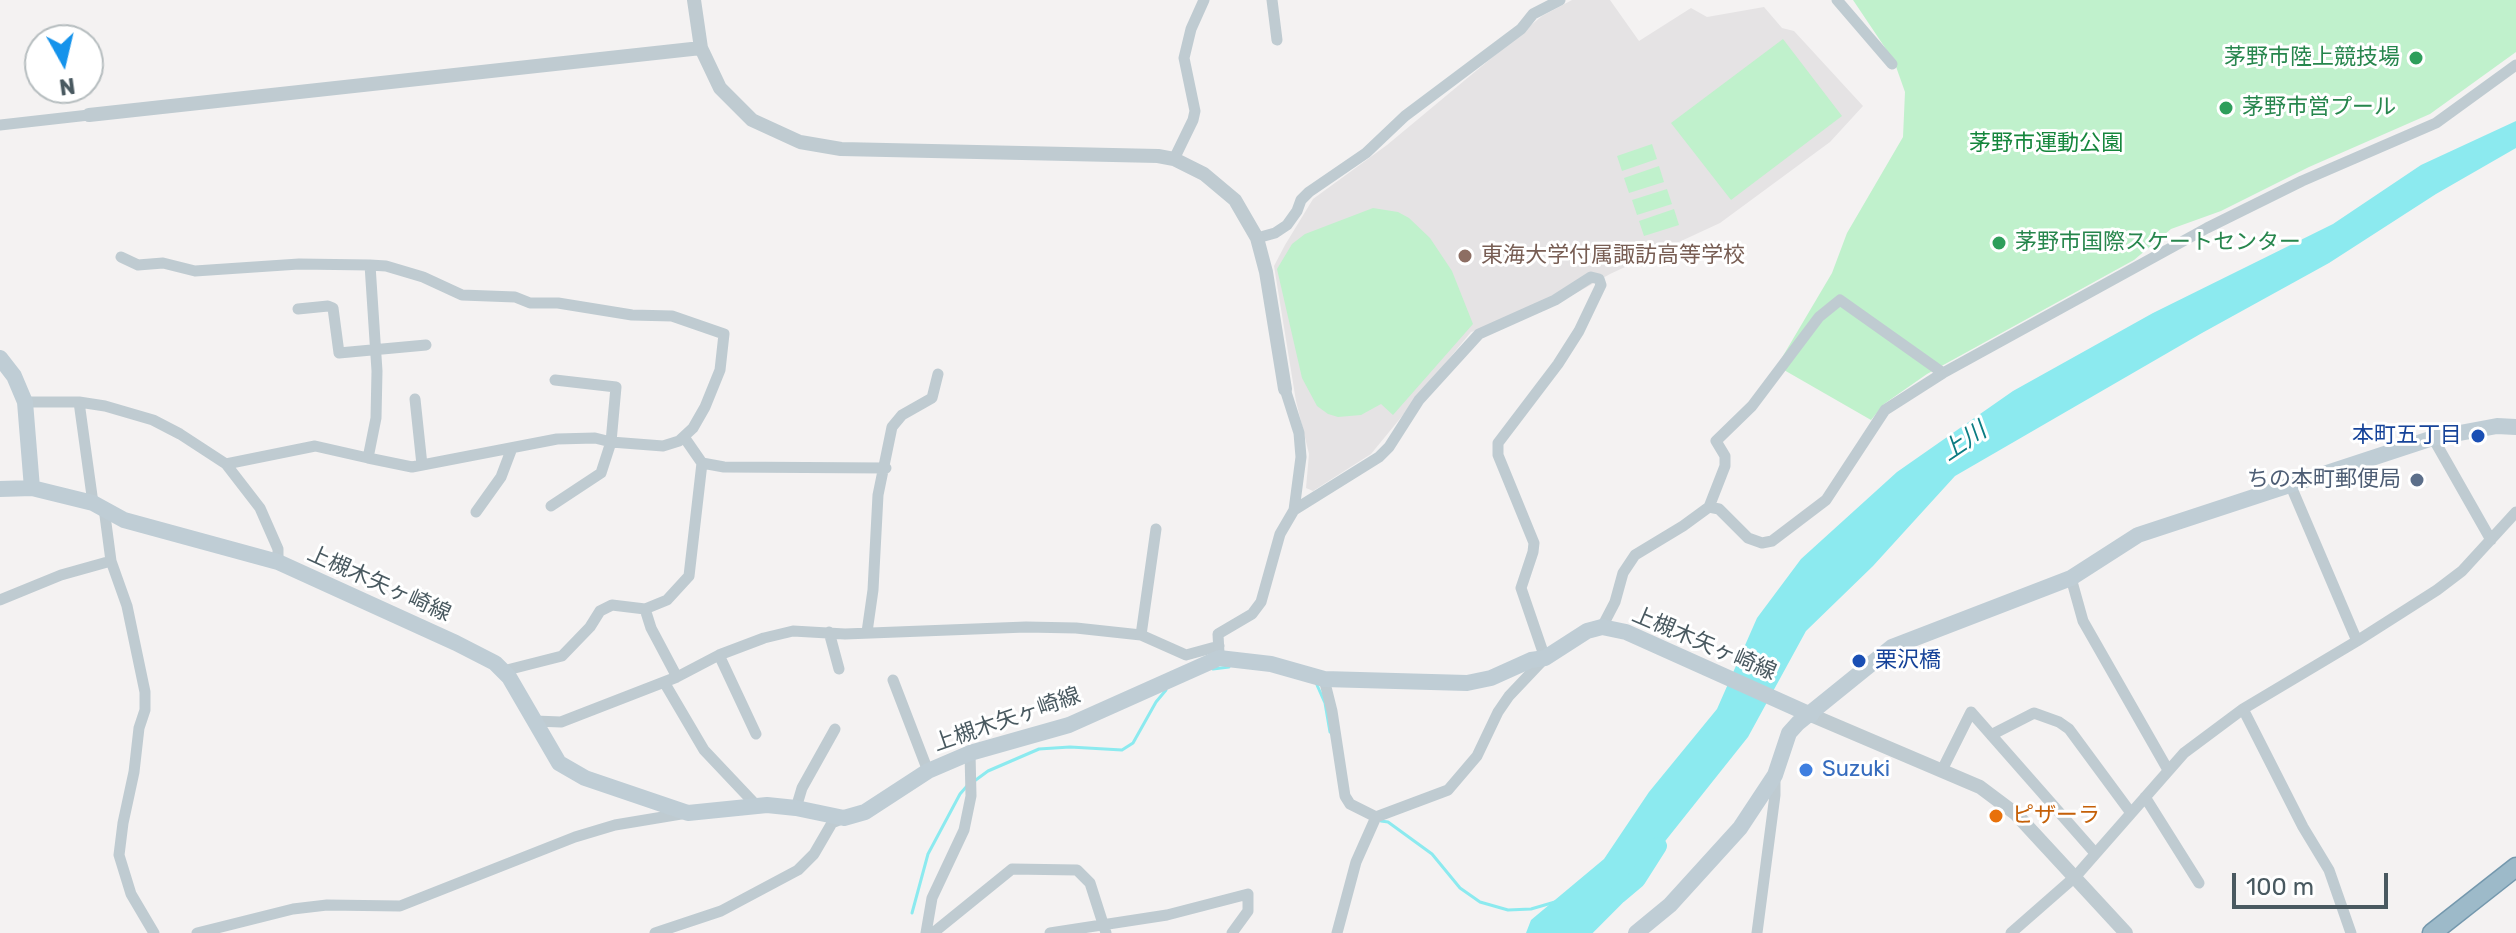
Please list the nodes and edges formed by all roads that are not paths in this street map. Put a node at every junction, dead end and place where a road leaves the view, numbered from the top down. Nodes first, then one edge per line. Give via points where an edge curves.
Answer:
1 (694, 0) edge
2 (1204, 0) edge
3 (1272, 0) edge
4 (1560, 0) edge
5 (1837, 0) edge
6 (1277, 40) dead end
7 (701, 48) junction
8 (1892, 64) dead end
9 (2516, 65) edge
10 (89, 115) joint
11 (0, 125) edge
12 (1174, 159) junction
13 (1257, 238) junction
14 (121, 257) dead end
15 (370, 265) junction
16 (298, 309) dead end
17 (426, 345) dead end
18 (376, 349) junction
19 (0, 358) edge
20 (1943, 373) junction
21 (938, 374) dead end
22 (555, 380) dead end
23 (1285, 389) joint
24 (415, 399) dead end
25 (25, 402) junction
26 (79, 402) junction
27 (2516, 427) edge
28 (684, 437) junction
29 (2433, 438) junction
30 (611, 442) junction
31 (512, 448) junction
32 (368, 458) junction
33 (702, 463) junction
34 (226, 464) junction
35 (422, 465) junction
36 (886, 468) junction
37 (2290, 484) junction
38 (32, 488) junction
39 (0, 489) edge
40 (98, 506) junction
41 (551, 506) dead end
42 (1709, 507) junction
43 (1294, 510) junction
44 (476, 512) dead end
45 (2516, 512) edge
46 (1156, 529) dead end
47 (2491, 540) junction
48 (111, 561) junction
49 (278, 562) junction
50 (2071, 578) junction
51 (0, 600) edge
52 (645, 609) junction
53 (1602, 627) junction
54 (829, 632) junction
55 (867, 632) junction
56 (1141, 635) junction
57 (2357, 641) junction
58 (1219, 652) junction
59 (719, 655) junction
60 (1545, 658) junction
61 (839, 669) dead end
62 (503, 671) junction
63 (677, 677) junction
64 (1324, 679) junction
65 (893, 680) dead end
66 (664, 682) junction
67 (2243, 709) junction
68 (1811, 715) junction
69 (535, 721) junction
70 (835, 729) dead end
71 (756, 734) dead end
72 (1991, 735) junction
73 (970, 760) junction
74 (1942, 770) junction
75 (2168, 770) junction
76 (928, 771) junction
77 (1775, 775) junction
78 (2145, 797) junction
79 (756, 805) junction
80 (796, 808) junction
81 (688, 813) junction
82 (2131, 813) junction
83 (844, 818) junction
84 (1375, 820) junction
85 (2095, 853) junction
86 (2516, 867) edge
87 (2076, 876) junction
88 (2199, 883) dead end
89 (1106, 929) edge
90 (154, 933) edge
91 (197, 933) edge
92 (655, 933) edge
93 (926, 933) edge
94 (933, 933) edge
95 (1050, 933) edge
96 (1232, 933) edge
97 (1337, 933) edge
98 (1636, 933) edge
99 (1757, 933) edge
100 (2011, 933) edge
101 (2126, 933) edge
102 (2351, 933) edge
103 (2432, 933) edge

1 - 7 street
2 - 12 street via 1184,58 1195,111
3 - 6 street
4 - 13 street via 1533,14 1366,153 1309,192 1287,225
5 - 8 street
7 - 10 street
7 - 12 street via 720,88 752,120 816,146
9 - 20 street via 2436,123 2207,228
10 - 11 street
12 - 13 street via 1204,174 1235,200
13 - 23 street
14 - 15 street via 138,265 163,263 195,271
15 - 18 street
15 - 28 street via 423,277 462,295 672,316 724,334 720,370 705,407
16 - 18 street via 333,308 339,353
17 - 18 street
18 - 32 street via 376,418
19 - 25 main road
20 - 42 street via 1885,410 1826,500 1772,541 1748,538 1719,509
20 - 42 street via 1840,300 1819,317 1752,406 1716,441 1725,466
21 - 36 street via 932,398 892,427
22 - 30 street via 616,387
23 - 43 street via 1301,457
24 - 35 street
25 - 26 street
25 - 38 main road
26 - 34 street via 153,420
26 - 40 street
27 - 29 main road
28 - 30 street via 663,446
28 - 33 street
29 - 37 main road
29 - 47 street
30 - 31 street via 557,439
30 - 41 street via 601,473
31 - 35 street
31 - 44 street via 501,477
32 - 34 street via 315,446
32 - 35 street
33 - 36 street
33 - 52 street via 689,576 667,600
34 - 49 street via 260,508 278,549
36 - 55 street via 878,495
37 - 50 main road via 2138,535
37 - 57 street
38 - 39 main road, 上槻木矢ヶ崎線
38 - 40 main road, 上槻木矢ヶ崎線
40 - 48 street
40 - 49 main road, 上槻木矢ヶ崎線 via 124,520
42 - 53 street via 1635,555
43 - 58 street via 1280,534 1261,602 1252,614 1218,634
43 - 60 street via 1379,457 1419,400 1479,334 1555,300 1591,277 1599,279 1601,285 1579,331 1498,443 1498,455 1534,543 1521,588
45 - 47 street
46 - 56 street
47 - 57 street via 2437,590
48 - 51 street
48 - 90 street via 127,606 145,692 119,855 131,894
49 - 62 main road, 上槻木矢ヶ崎線 via 456,643
50 - 68 main road via 1892,647
50 - 75 street via 2083,621
52 - 62 street via 612,605 600,611 562,656
52 - 63 street
53 - 60 main road, 上槻木矢ヶ崎線
53 - 68 main road, 上槻木矢ヶ崎線 via 1626,632
54 - 55 street
54 - 59 street via 793,631
54 - 61 street
55 - 56 street via 1026,627
56 - 58 street via 1179,655
57 - 67 street
58 - 64 main road, 上槻木矢ヶ崎線
58 - 73 main road, 上槻木矢ヶ崎線 via 1069,725
59 - 63 street
59 - 71 street
60 - 64 main road, 上槻木矢ヶ崎線 via 1467,683
60 - 84 street via 1509,696 1477,756 1448,790
62 - 69 main road, 上槻木矢ヶ崎線
63 - 66 street
64 - 84 street via 1345,796
65 - 76 street
66 - 69 street via 561,722
66 - 79 street via 704,750
67 - 75 street
67 - 102 street via 2329,870
68 - 74 street
68 - 77 main road via 1789,733
69 - 81 main road, 上槻木矢ヶ崎線 via 559,763 585,778
70 - 80 street
72 - 74 street via 1971,712
72 - 82 street via 2034,713 2059,722
72 - 85 street
73 - 76 main road, 上槻木矢ヶ崎線
73 - 93 street via 971,796 964,830 932,898
74 - 87 street via 1980,787 2016,814
75 - 78 street
76 - 83 main road, 上槻木矢ヶ崎線 via 865,812
77 - 98 main road via 1705,870
77 - 99 street
78 - 82 street
78 - 88 street
79 - 80 main road, 上槻木矢ヶ崎線
79 - 81 main road, 上槻木矢ヶ崎線
80 - 83 main road, 上槻木矢ヶ崎線
81 - 91 street via 630,821 575,837 400,906 293,909
82 - 85 street
83 - 92 street via 832,823 798,870 721,911
84 - 97 street via 1356,862
85 - 87 street
86 - 103 highway
87 - 100 street
87 - 101 street
89 - 94 street via 1090,883 1077,870 1012,869
89 - 95 street
89 - 96 street via 1248,894 1248,911

